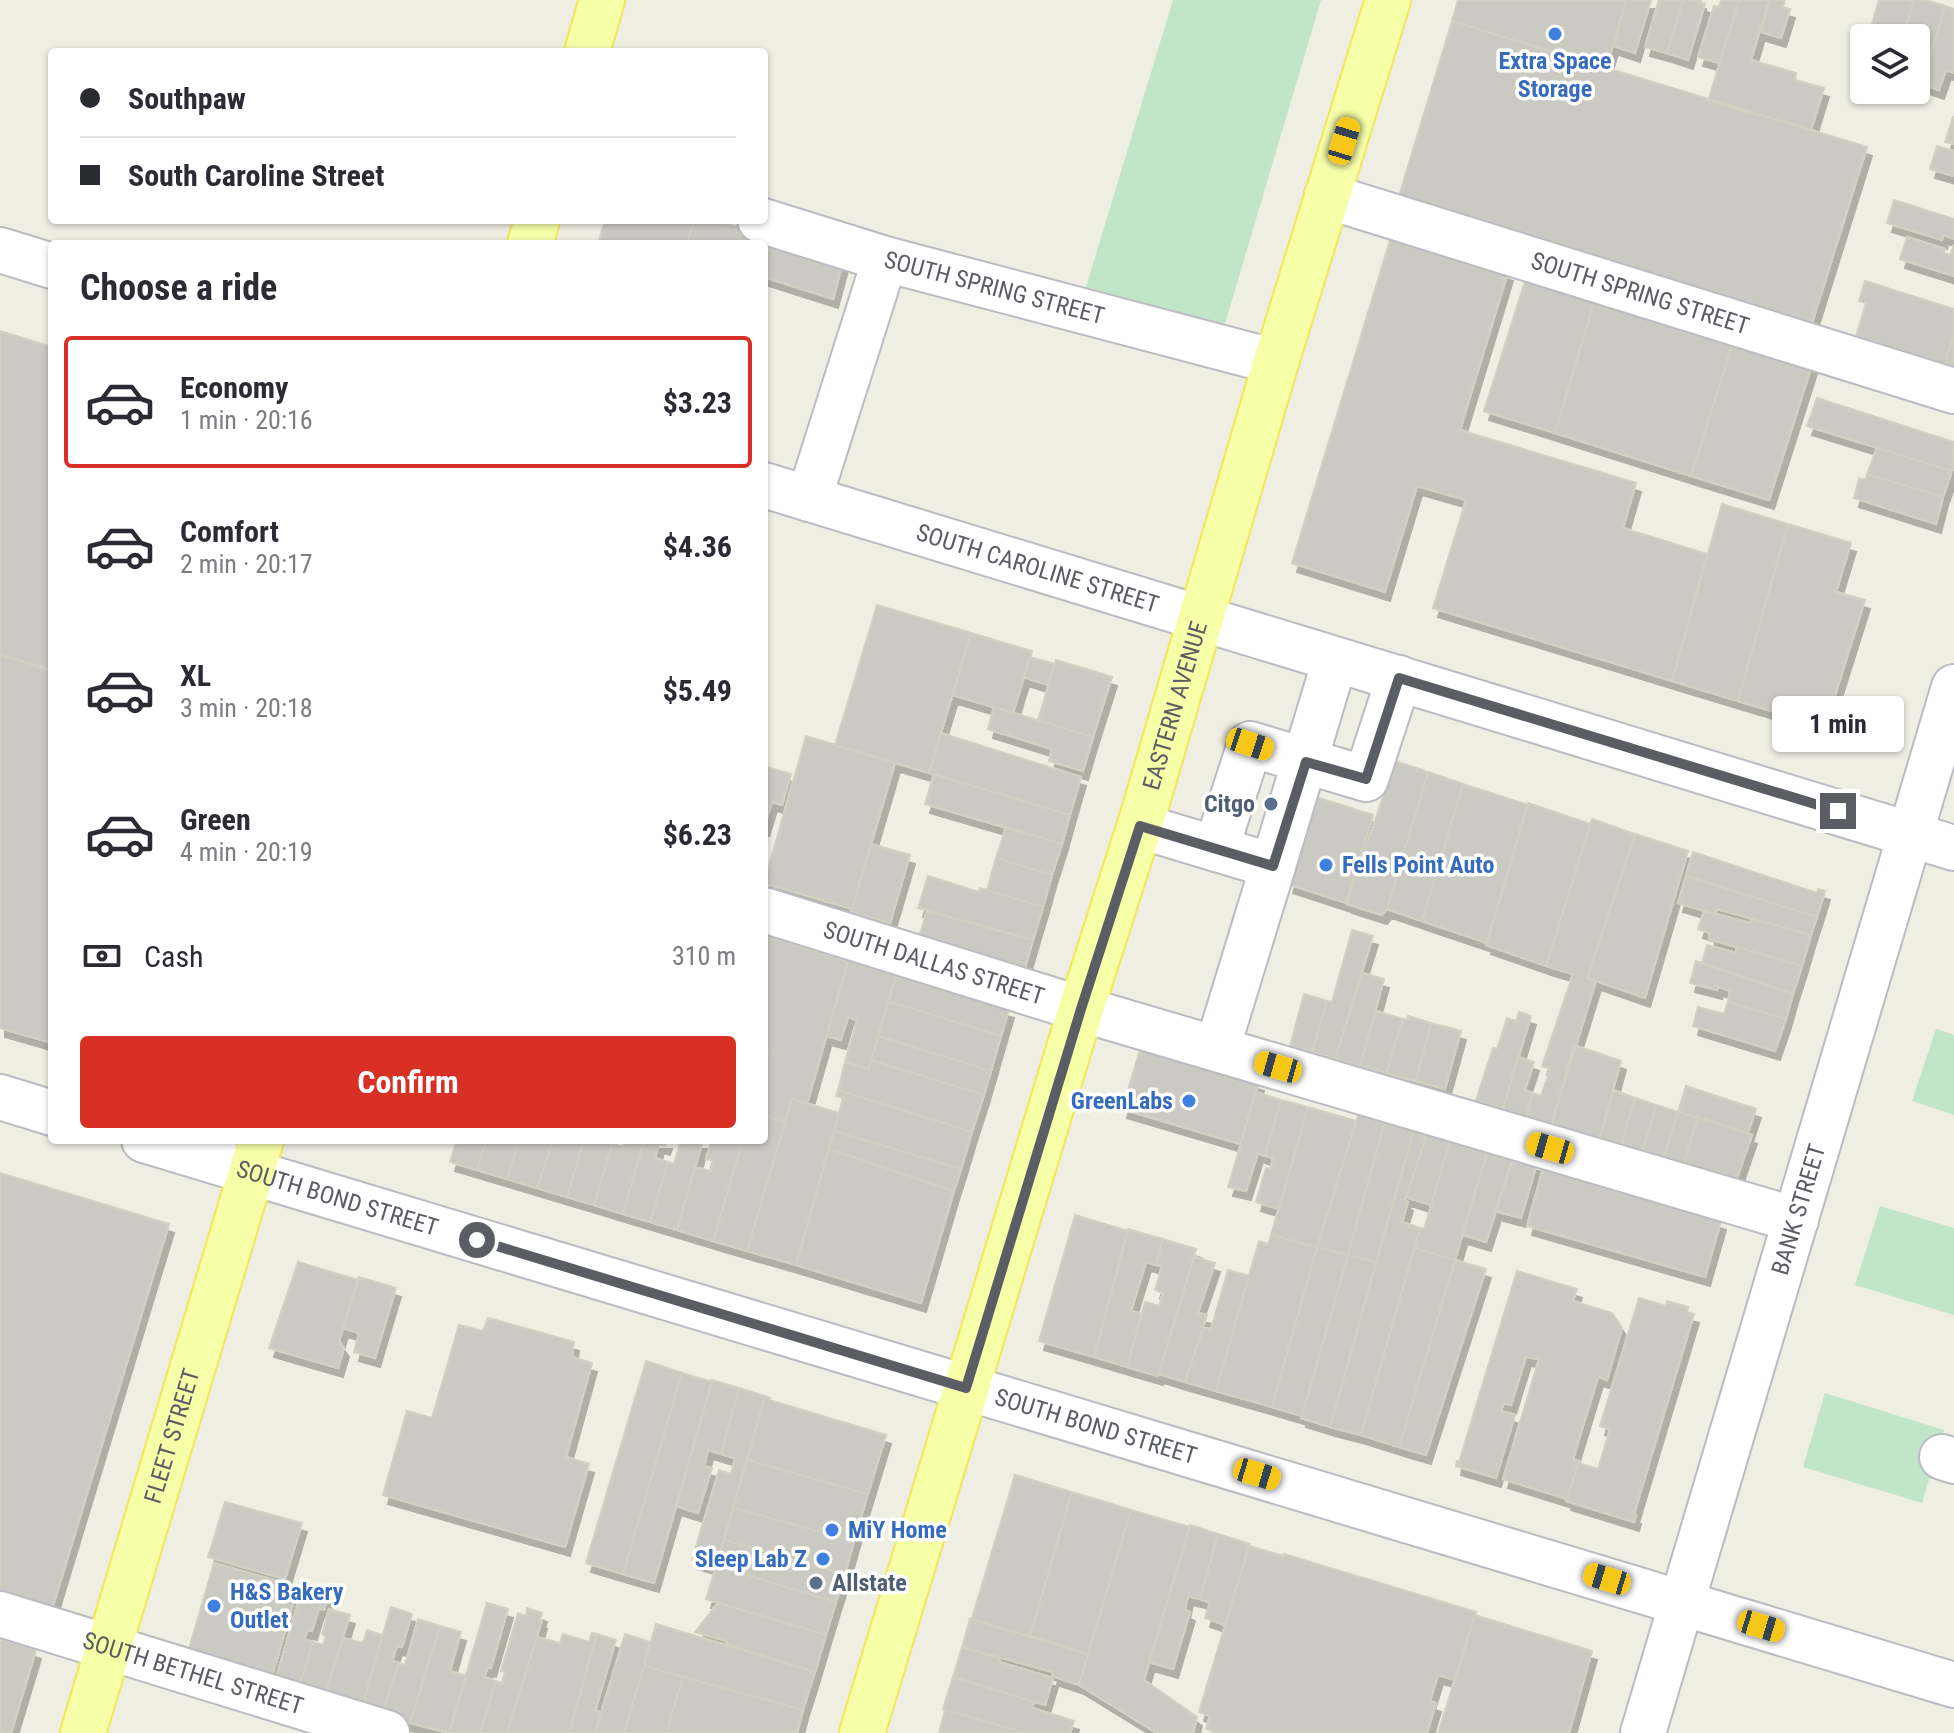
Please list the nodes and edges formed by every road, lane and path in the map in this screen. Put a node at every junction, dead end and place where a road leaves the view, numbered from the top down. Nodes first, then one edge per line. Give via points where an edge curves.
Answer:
1 (602, 0) edge
2 (1388, 0) edge
3 (588, 48) edge
4 (1327, 196) junction
5 (768, 222) edge
6 (0, 250) edge
7 (885, 259) junction
8 (48, 265) edge
9 (1276, 362) junction
10 (1954, 391) edge
11 (768, 486) edge
12 (809, 499) junction
13 (1200, 618) junction
14 (1335, 660) junction
15 (1399, 678) junction
16 (1954, 687) edge
17 (1306, 762) junction
18 (1140, 826) junction
19 (1911, 834) junction
20 (1954, 848) edge
21 (1216, 849) junction
22 (1273, 866) junction
23 (768, 911) edge
24 (1081, 1009) junction
25 (1217, 1049) junction
26 (0, 1097) edge
27 (48, 1112) edge
28 (172, 1144) edge
29 (256, 1156) edge
30 (1796, 1220) junction
31 (966, 1388) junction
32 (1682, 1601) junction
33 (0, 1614) edge
34 (108, 1647) junction
35 (1954, 1685) edge
36 (365, 1730) edge
37 (83, 1733) edge
38 (862, 1733) edge
39 (1643, 1733) edge

1 - 3 main road
2 - 4 main road, EASTERN AVENUE
4 - 9 main road, EASTERN AVENUE
4 - 10 street, SOUTH SPRING STREET
5 - 7 street, SOUTH SPRING STREET
6 - 8 street
7 - 9 street, SOUTH SPRING STREET
7 - 12 street
9 - 13 main road, EASTERN AVENUE
11 - 12 street, SOUTH CAROLINE STREET
12 - 13 street, SOUTH CAROLINE STREET
13 - 14 street, SOUTH CAROLINE STREET
13 - 18 main road, EASTERN AVENUE
14 - 15 street, SOUTH CAROLINE STREET
14 - 17 street
15 - 17 street via 1366,779
15 - 19 street, SOUTH CAROLINE STREET
16 - 19 street, BANK STREET
17 - 21 street via 1250,744
17 - 22 street
18 - 21 street
18 - 24 main road, EASTERN AVENUE
19 - 20 street, SOUTH CAROLINE STREET
19 - 30 street, BANK STREET
21 - 22 street
22 - 25 street
23 - 24 street, SOUTH DALLAS STREET
24 - 25 street, SOUTH DALLAS STREET
24 - 31 main road, EASTERN AVENUE
25 - 30 street, SOUTH DALLAS STREET
26 - 27 street
28 - 29 street, SOUTH BOND STREET
29 - 31 street, SOUTH BOND STREET
29 - 34 main road, FLEET STREET
30 - 32 street, BANK STREET
31 - 32 street, SOUTH BOND STREET
31 - 38 main road, EASTERN AVENUE
32 - 35 street, SOUTH BOND STREET
32 - 39 street, BANK STREET
33 - 34 street, SOUTH BETHEL STREET
34 - 36 street, SOUTH BETHEL STREET
34 - 37 main road, FLEET STREET

